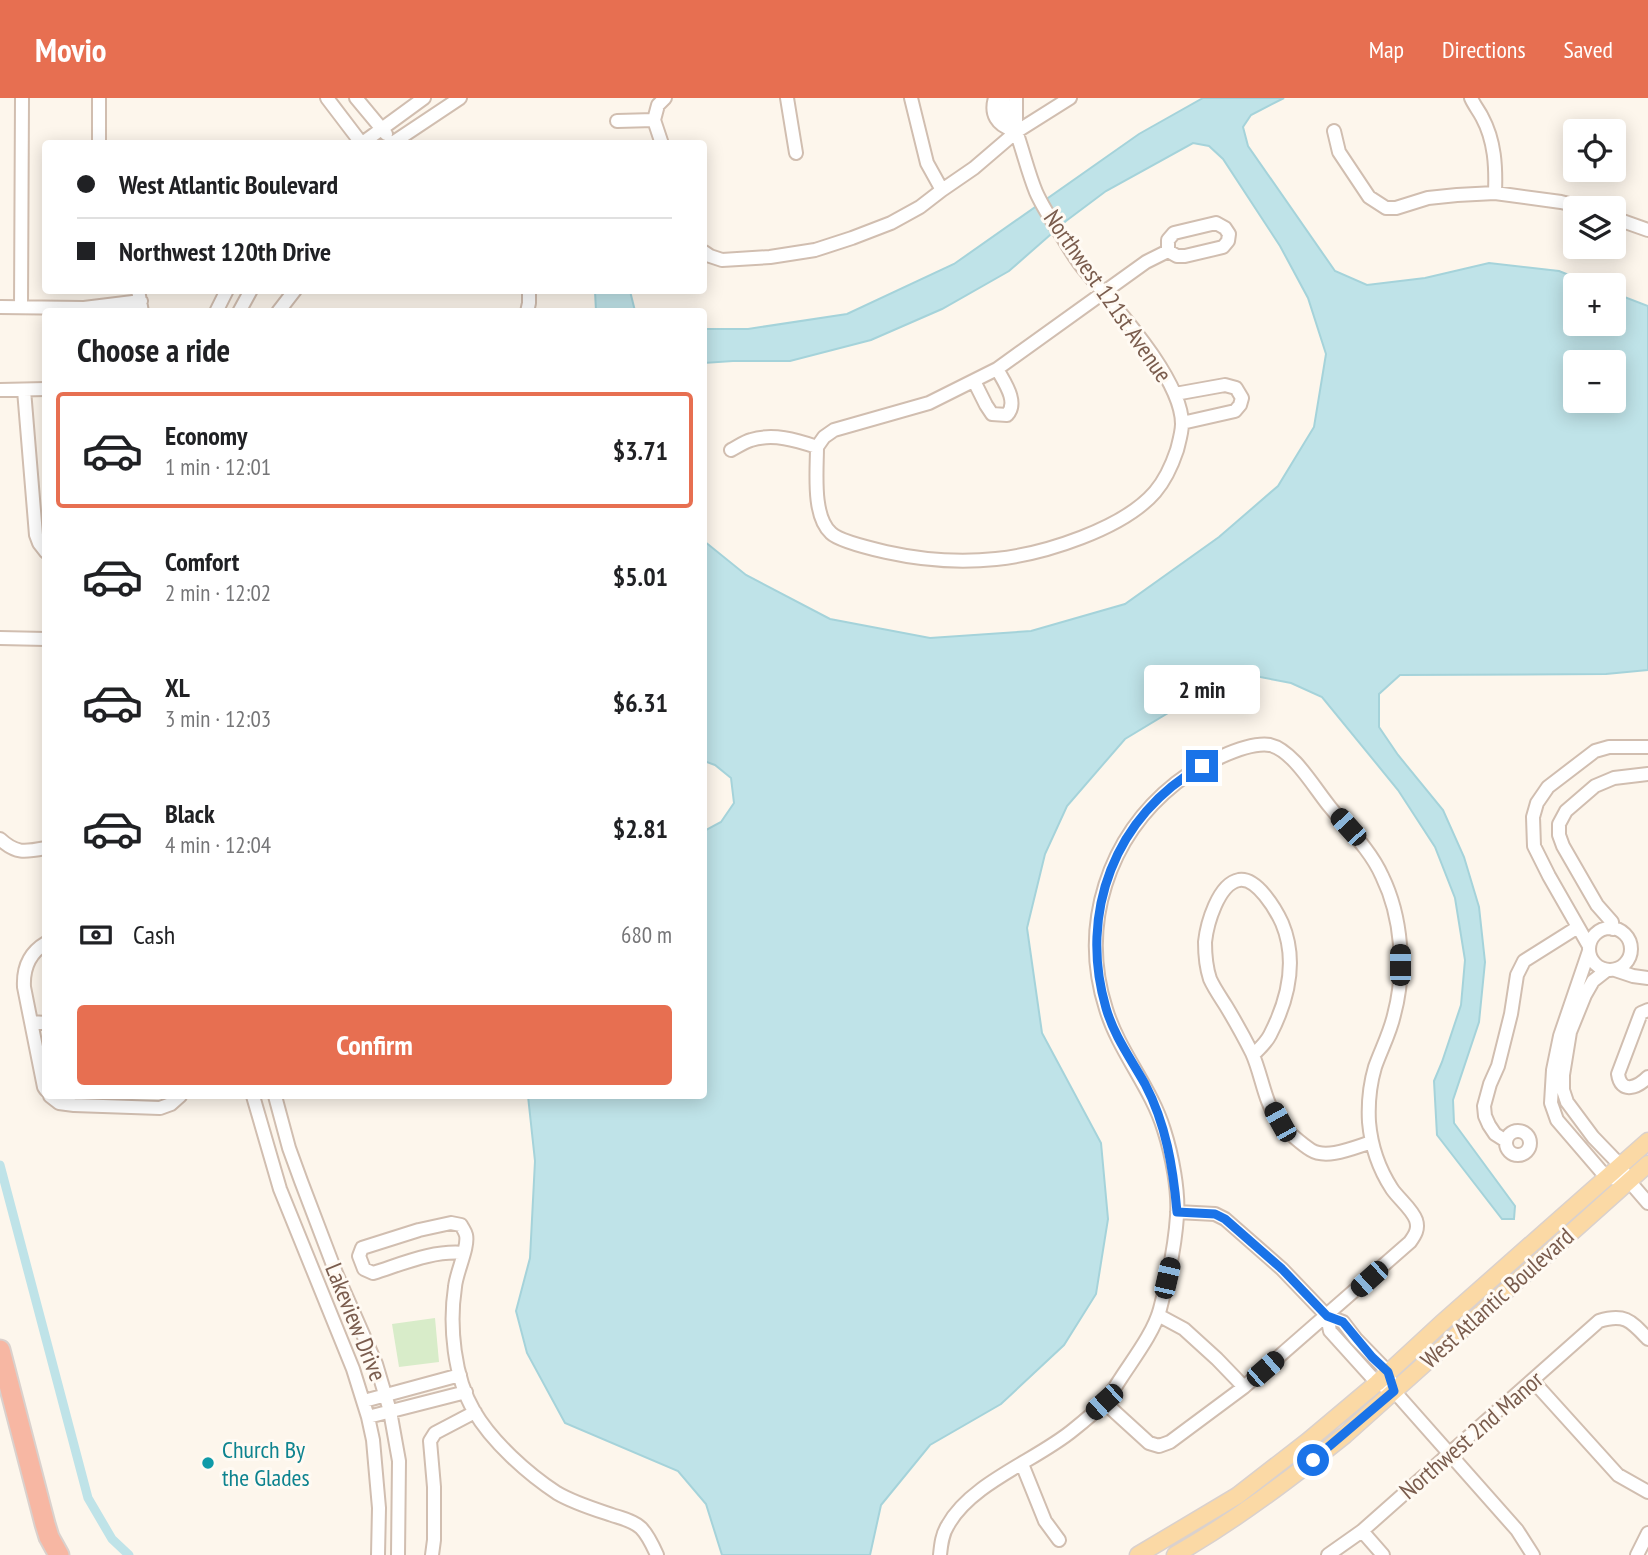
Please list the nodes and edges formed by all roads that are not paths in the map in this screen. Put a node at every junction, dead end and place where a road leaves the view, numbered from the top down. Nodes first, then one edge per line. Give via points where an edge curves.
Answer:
1 (22, 98) edge
2 (99, 98) edge
3 (327, 98) edge
4 (356, 98) edge
5 (424, 98) edge
6 (460, 98) edge
7 (665, 98) edge
8 (787, 98) edge
9 (911, 98) edge
10 (995, 98) edge
11 (1004, 98) edge
12 (1016, 98) edge
13 (1070, 98) edge
14 (1471, 98) edge
15 (654, 120) junction
16 (617, 121) dead end
17 (381, 128) junction
18 (1334, 131) dead end
19 (1016, 132) junction
20 (99, 140) edge
21 (359, 140) edge
22 (365, 140) edge
23 (390, 140) edge
24 (397, 140) edge
25 (661, 140) edge
26 (796, 153) dead end
27 (942, 190) junction
28 (1495, 193) junction
29 (1563, 202) edge
30 (1626, 222) edge
31 (1648, 230) edge
32 (1168, 251) junction
33 (707, 254) edge
34 (1104, 292) junction
35 (292, 294) edge
36 (140, 301) edge
37 (0, 307) edge
38 (21, 307) junction
39 (281, 308) edge
40 (997, 369) junction
41 (974, 381) junction
42 (42, 389) edge
43 (0, 390) edge
44 (24, 390) junction
45 (1175, 394) junction
46 (1182, 423) junction
47 (817, 447) junction
48 (731, 450) dead end
49 (42, 547) edge
50 (0, 638) edge
51 (42, 639) edge
52 (1648, 747) edge
53 (1648, 774) edge
54 (3, 841) edge
55 (42, 849) edge
56 (1579, 929) junction
57 (1605, 931) junction
58 (42, 946) edge
59 (1631, 948) junction
60 (1589, 949) junction
61 (1611, 970) junction
62 (1648, 978) edge
63 (1648, 1010) edge
64 (31, 1022) junction
65 (42, 1023) edge
66 (1253, 1055) junction
67 (42, 1077) edge
68 (1648, 1077) edge
69 (54, 1099) edge
70 (177, 1099) edge
71 (254, 1099) edge
72 (276, 1099) edge
73 (1506, 1141) dead end
74 (1648, 1141) edge
75 (1372, 1142) junction
76 (1648, 1164) edge
77 (1620, 1165) junction
78 (1606, 1177) junction
79 (1629, 1181) junction
80 (1648, 1203) edge
81 (1177, 1212) junction
82 (464, 1253) junction
83 (1158, 1315) junction
84 (1327, 1316) junction
85 (1648, 1339) edge
86 (0, 1350) edge
87 (460, 1375) junction
88 (1382, 1378) junction
89 (1533, 1381) junction
90 (1244, 1387) junction
91 (1394, 1391) junction
92 (466, 1392) junction
93 (386, 1396) junction
94 (364, 1401) junction
95 (1104, 1402) junction
96 (390, 1411) junction
97 (475, 1412) junction
98 (368, 1417) junction
99 (1450, 1454) junction
100 (1022, 1464) junction
101 (1648, 1492) edge
102 (1362, 1531) junction
103 (1648, 1533) edge
104 (1059, 1540) dead end
105 (59, 1555) edge
106 (378, 1555) edge
107 (398, 1555) edge
108 (432, 1555) edge
109 (657, 1555) edge
110 (940, 1555) edge
111 (1138, 1555) edge
112 (1175, 1555) edge
113 (1328, 1555) edge
114 (1383, 1555) edge
115 (1533, 1555) edge
116 (1637, 1555) edge

1 - 38 street
2 - 20 street
3 - 21 street
4 - 17 street
5 - 17 street
6 - 24 street
7 - 15 street
8 - 26 street
9 - 27 street via 927,163
10 - 19 street via 998,122
11 - 19 street, Northwest 121st Avenue via 1005,113
12 - 19 street, Northwest 121st Avenue
13 - 19 street
14 - 28 street via 1492,145
15 - 16 street
15 - 25 street
17 - 22 street
17 - 23 street
18 - 28 street via 1339,152 1369,197 1386,208 1428,198
19 - 27 street
19 - 34 street, Northwest 121st Avenue via 1037,194 1062,237
27 - 33 street via 891,223 815,250 722,260
28 - 29 street
30 - 31 street
32 - 32 street via 1174,233 1216,223 1229,234 1223,247 1185,256
32 - 34 street
34 - 40 street
34 - 45 street, Northwest 121st Avenue via 1164,371
35 - 39 street
36 - 38 street via 84,308
37 - 38 street
40 - 41 street
40 - 41 street via 1012,402 1007,415 992,414
41 - 47 street via 929,402 834,430
42 - 44 street
43 - 44 street
44 - 49 street via 36,535
45 - 46 street, Northwest 121st Avenue
45 - 46 street via 1226,386 1236,387 1242,398 1235,411
46 - 47 street via 1170,469 1154,492 1107,527 1034,552 959,562 912,558 832,535 818,508
47 - 48 street via 764,438
50 - 51 street
52 - 56 street via 1595,751 1548,787 1537,803 1534,846
53 - 57 street via 1614,778 1595,786 1566,811 1559,824 1563,846 1612,922
54 - 55 street via 26,852
56 - 57 street
56 - 60 street
56 - 73 street via 1524,961 1517,975 1498,1066 1484,1106 1489,1125
57 - 59 street via 1620,931
57 - 60 street via 1591,940
58 - 64 street via 32,954 23,975
59 - 61 street via 1627,962
59 - 62 street
60 - 61 street via 1593,961
60 - 78 street via 1560,1036 1551,1103 1557,1120
61 - 62 street
61 - 77 street via 1593,981 1570,1032 1563,1090 1593,1137
63 - 68 street via 1641,1013 1618,1074 1626,1087 1637,1086
64 - 65 street
64 - 67 street
66 - 66 street via 1269,1037 1289,988 1291,965 1282,922 1257,887 1240,880 1229,885 1214,909 1205,943 1206,962 1211,981
66 - 75 street via 1280,1122 1310,1150 1323,1155
69 - 70 street via 74,1105 160,1108
71 - 94 street, Lakeview Drive via 280,1189
72 - 93 street, Lakeview Drive via 301,1181
74 - 77 main road, West Atlantic Boulevard
75 - 81 street via 1369,1120 1374,1070 1394,1015 1400,982 1395,912 1382,874 1285,752 1269,745 1219,757 1158,797 1137,821 1116,855 1101,897 1096,936 1097,973 1106,1010 1164,1129
75 - 84 street via 1380,1166 1415,1219 1417,1231
76 - 79 main road, West Atlantic Boulevard
77 - 78 main road, West Atlantic Boulevard
77 - 79 street
78 - 79 street
78 - 88 main road, West Atlantic Boulevard
79 - 80 street
79 - 91 main road, West Atlantic Boulevard
81 - 83 street
81 - 84 street via 1215,1214 1225,1219
82 - 82 street via 467,1236 461,1225 450,1223 362,1248 359,1256 364,1269 373,1273 435,1254
82 - 87 street via 453,1317
83 - 90 street via 1184,1329
83 - 95 street
84 - 88 street via 1343,1322
84 - 90 street
85 - 89 street, Northwest 2nd Manor via 1630,1320 1613,1317 1599,1321
86 - 105 highway via 45,1524
87 - 92 street
87 - 93 street
88 - 91 street
88 - 111 main road, West Atlantic Boulevard via 1237,1496
89 - 99 street, Northwest 2nd Manor
89 - 101 street via 1618,1475
90 - 95 street via 1159,1446 1149,1443
91 - 99 street
91 - 112 main road, West Atlantic Boulevard via 1247,1511
92 - 96 street
92 - 97 street
93 - 94 street
93 - 96 street, Lakeview Drive
94 - 98 street, Lakeview Drive
95 - 100 street via 1071,1432
96 - 98 street
96 - 107 street, Lakeview Drive via 399,1461
97 - 108 street via 435,1433 429,1441 434,1487
97 - 109 street via 516,1462 559,1494 639,1526
98 - 106 street, Lakeview Drive via 379,1508
99 - 102 street, Northwest 2nd Manor
99 - 115 street via 1517,1530
100 - 104 street via 1045,1521
100 - 110 street via 962,1506 948,1525
102 - 113 street, Northwest 2nd Manor
102 - 114 street
103 - 116 street

